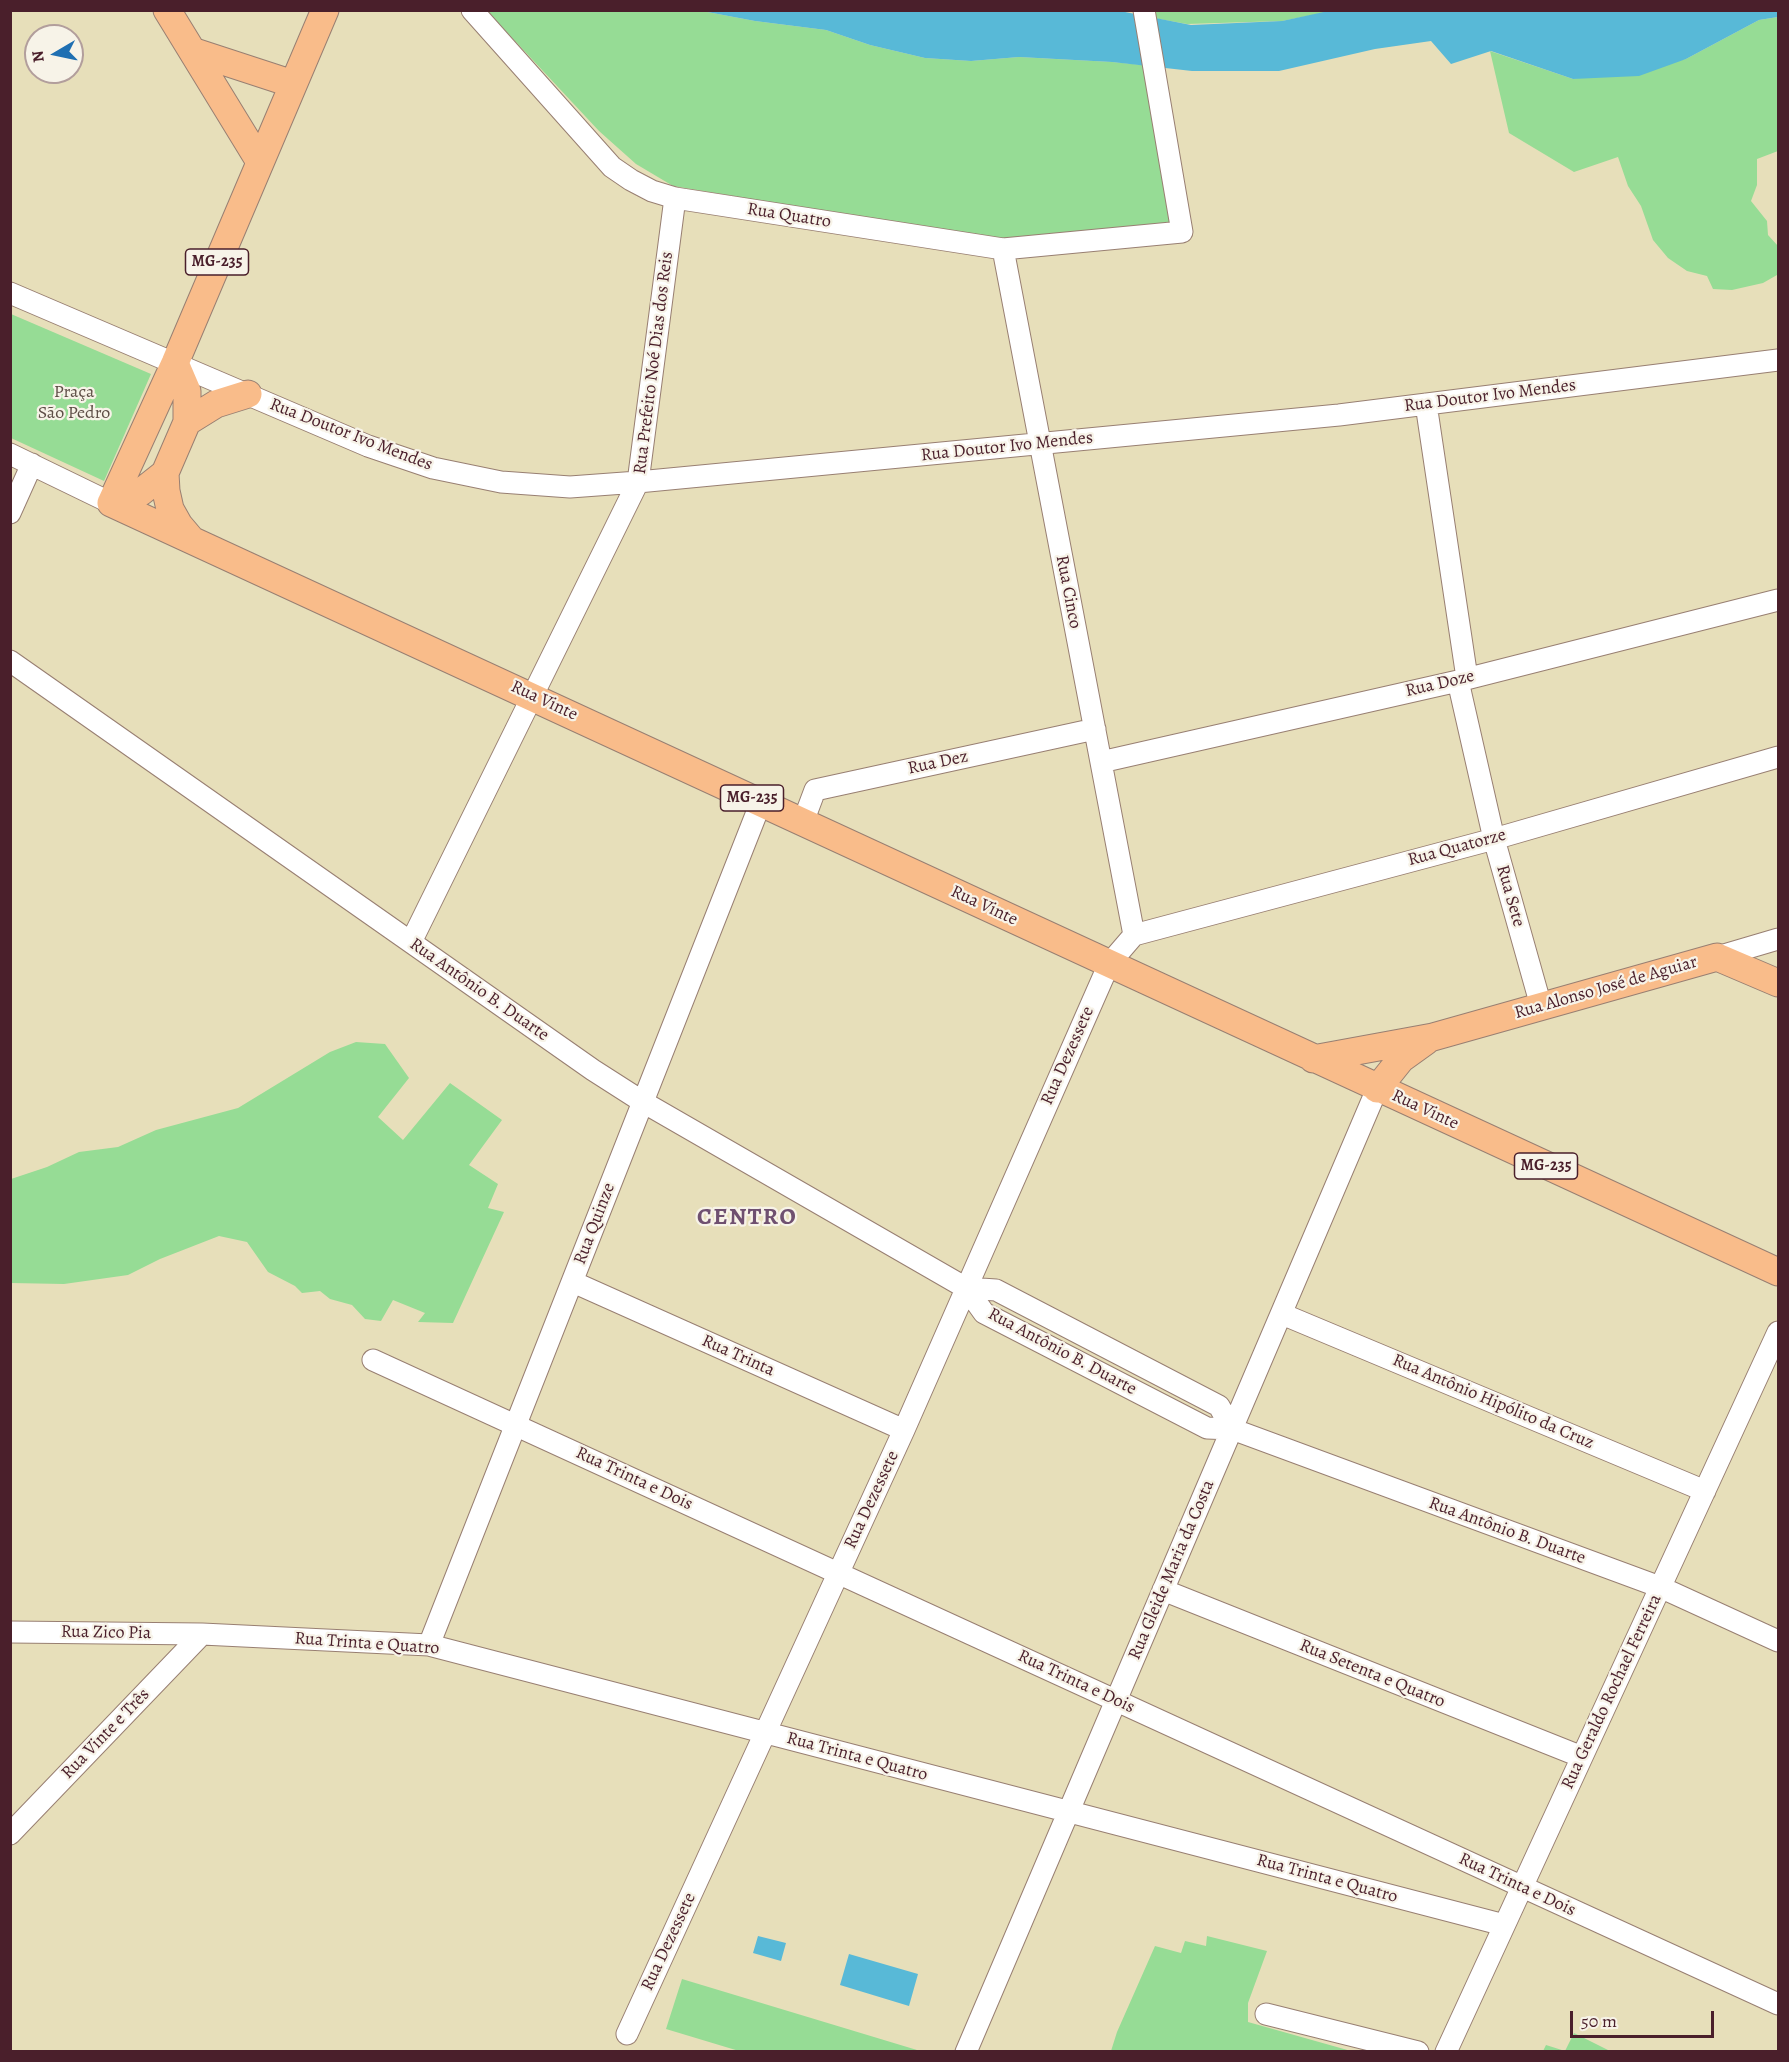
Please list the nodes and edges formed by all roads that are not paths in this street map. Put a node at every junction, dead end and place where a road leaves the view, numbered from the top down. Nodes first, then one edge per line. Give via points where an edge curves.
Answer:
1 (167, 10) edge
2 (325, 10) edge
3 (472, 10) edge
4 (1144, 10) edge
5 (192, 51) junction
6 (293, 84) junction
7 (260, 162) junction
8 (675, 198) junction
9 (1003, 249) junction
10 (10, 293) edge
11 (1779, 360) edge
12 (175, 363) junction
13 (249, 394) junction
14 (1426, 404) junction
15 (187, 422) junction
16 (143, 434) junction
17 (1040, 444) junction
18 (176, 447) junction
19 (10, 454) edge
20 (32, 464) junction
21 (165, 473) junction
22 (638, 482) junction
23 (111, 503) junction
24 (10, 513) edge
25 (191, 538) junction
26 (1779, 600) edge
27 (10, 661) edge
28 (1462, 679) junction
29 (533, 696) junction
30 (1095, 729) junction
31 (1779, 757) edge
32 (1101, 762) junction
33 (761, 802) junction
34 (803, 822) junction
35 (1494, 839) junction
36 (1134, 935) junction
37 (1779, 939) edge
38 (411, 942) junction
39 (1717, 957) junction
40 (1109, 964) junction
41 (1779, 983) edge
42 (1541, 1006) junction
43 (1433, 1037) junction
44 (1313, 1059) junction
45 (1377, 1089) junction
46 (643, 1102) junction
47 (1779, 1272) edge
48 (573, 1282) junction
49 (966, 1288) junction
50 (1282, 1314) junction
51 (1779, 1332) edge
52 (373, 1359) dead end
53 (516, 1425) junction
54 (904, 1430) junction
55 (1232, 1430) junction
56 (1705, 1491) junction
57 (838, 1573) junction
58 (1660, 1587) junction
59 (1163, 1590) junction
60 (10, 1632) edge
61 (202, 1634) junction
62 (1779, 1641) edge
63 (429, 1646) junction
64 (1116, 1701) junction
65 (765, 1733) junction
66 (1582, 1757) junction
67 (1069, 1812) junction
68 (10, 1834) edge
69 (1522, 1887) junction
70 (1504, 1925) junction
71 (1779, 2004) edge
72 (1266, 2014) dead end
73 (627, 2034) dead end
74 (966, 2052) edge
75 (1418, 2052) edge
76 (1446, 2052) edge

1 - 5 main road
2 - 6 main road, MG-235
3 - 8 street, Rua Quatro via 612,166 652,191
4 - 9 street, Rua Quatro via 1182,232
5 - 6 main road
5 - 7 main road
6 - 7 main road, MG-235
7 - 12 main road, MG-235
8 - 9 street, Rua Quatro
8 - 22 street, Rua Prefeito Noé Dias dos Reis
9 - 17 street, Rua Cinco
10 - 12 street
11 - 14 street, Rua Doutor Ivo Mendes
12 - 13 street, Rua Doutor Ivo Mendes
12 - 15 main road, MG-235 via 187,391
12 - 16 main road, MG-235
13 - 15 main road via 216,404
13 - 22 street, Rua Doutor Ivo Mendes via 368,446 433,468 524,484 570,487
14 - 17 street, Rua Doutor Ivo Mendes
14 - 28 street, Rua Sete
15 - 18 main road, MG-235
16 - 18 main road
16 - 23 main road, MG-235
17 - 22 street, Rua Doutor Ivo Mendes
17 - 30 street, Rua Cinco
18 - 21 main road, MG-235
19 - 20 street
20 - 23 street
20 - 24 street
21 - 23 main road via 141,492
21 - 25 main road, MG-235 via 170,509
22 - 29 street, Rua Prefeito Noé Dias dos Reis
23 - 25 main road, MG-235
25 - 29 main road, Rua Vinte / MG-235
26 - 28 street, Rua Doze
27 - 38 street, Rua Antônio B. Duarte
28 - 32 street, Rua Doze
28 - 35 street, Rua Sete
29 - 33 main road, Rua Vinte / MG-235
29 - 38 street, Rua Prefeito Noé Dias dos Reis
30 - 32 street, Rua Cinco
30 - 34 street, Rua Dez via 815,790
31 - 35 street, Rua Quatorze
32 - 36 street, Rua Cinco
33 - 34 main road, Rua Vinte / MG-235
33 - 46 street, Rua Quinze
34 - 40 main road, Rua Vinte / MG-235
35 - 36 street, Rua Quatorze
35 - 42 street, Rua Sete
36 - 40 street, Rua Dezessete
37 - 39 street, Rua Alonso José de Aguiar
38 - 46 street, Rua Antônio B. Duarte
39 - 41 main road
39 - 42 main road, Rua Alonso José de Aguiar
40 - 44 main road, Rua Vinte / MG-235
40 - 49 street, Rua Dezessete
42 - 43 main road, Rua Alonso José de Aguiar
43 - 44 main road
43 - 45 main road via 1401,1059
44 - 45 main road, Rua Vinte / MG-235
45 - 47 main road, Rua Vinte / MG-235
45 - 50 street, Rua Gleide Maria da Costa
46 - 48 street, Rua Quinze
46 - 49 street, Rua Antônio B. Duarte
48 - 53 street, Rua Quinze
48 - 54 street, Rua Trinta
49 - 54 street, Rua Dezessete
49 - 55 street, Rua Antônio B. Duarte via 996,1290 1219,1406
50 - 55 street, Rua Gleide Maria da Costa
50 - 56 street, Rua Antônio Hipólito da Cruz
51 - 56 street, Rua Geraldo Rochael Ferreira
52 - 53 street, Rua Trinta e Dois
53 - 57 street, Rua Trinta e Dois
53 - 63 street, Rua Quinze
54 - 57 street, Rua Dezessete
55 - 58 street, Rua Antônio B. Duarte
55 - 59 street, Rua Gleide Maria da Costa
56 - 58 street, Rua Geraldo Rochael Ferreira
57 - 64 street, Rua Trinta e Dois
57 - 65 street, Rua Dezessete
58 - 62 street, Rua Antônio B. Duarte
58 - 66 street, Rua Geraldo Rochael Ferreira
59 - 64 street, Rua Gleide Maria da Costa
59 - 66 street, Rua Setenta e Quatro
60 - 61 street, Rua Zico Pia
61 - 63 street, Rua Trinta e Quatro
61 - 68 street, Rua Vinte e Três
63 - 65 street, Rua Trinta e Quatro
64 - 67 street, Rua Gleide Maria da Costa
64 - 69 street, Rua Trinta e Dois
65 - 67 street, Rua Trinta e Quatro
65 - 73 street, Rua Dezessete
66 - 69 street, Rua Geraldo Rochael Ferreira
67 - 70 street, Rua Trinta e Quatro
67 - 74 street, Rua Gleide Maria da Costa
69 - 70 street, Rua Geraldo Rochael Ferreira
69 - 71 street, Rua Trinta e Dois
70 - 76 street, Rua Geraldo Rochael Ferreira
72 - 75 street

